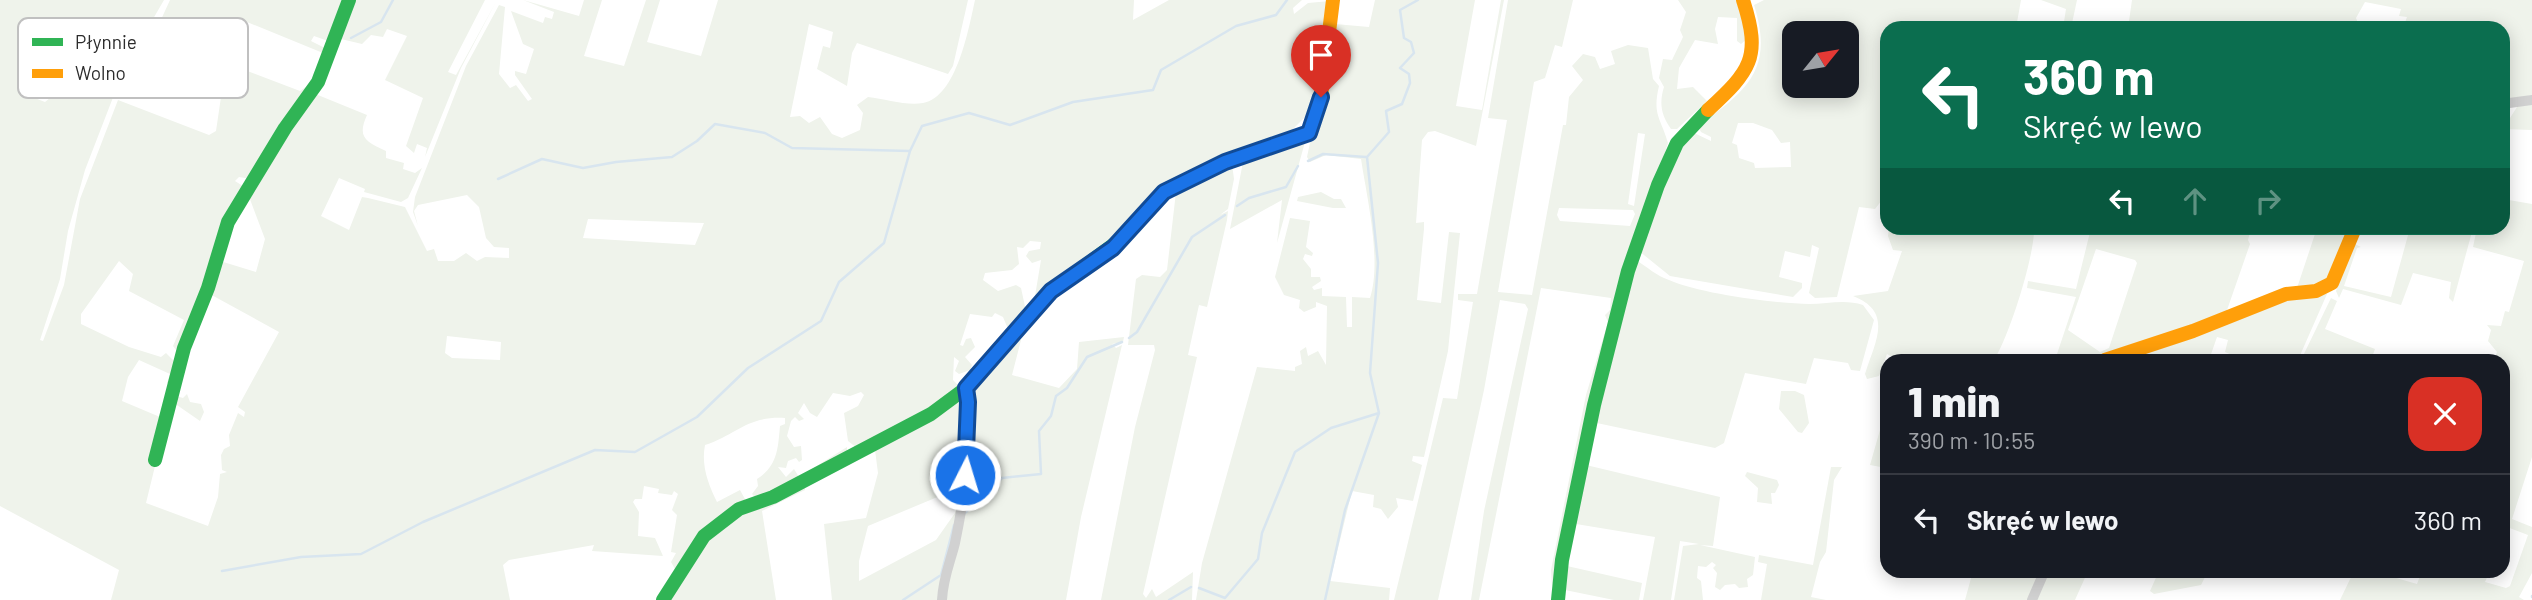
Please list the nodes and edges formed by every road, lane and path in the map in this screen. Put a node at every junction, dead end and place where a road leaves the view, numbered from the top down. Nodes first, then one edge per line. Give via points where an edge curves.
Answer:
1 (349, 0) edge
2 (1333, 0) edge
3 (1743, 0) edge
4 (2532, 100) edge
5 (2510, 103) edge
6 (2352, 235) edge
7 (2123, 354) edge
8 (966, 388) junction
9 (155, 460) dead end
10 (2042, 578) edge
11 (663, 600) edge
12 (942, 600) edge
13 (1558, 600) edge
14 (2032, 600) edge

1 - 9 street via 318,82 228,222 184,348
2 - 8 street via 1321,97 1309,133 1225,162 1164,192 1113,248 1051,291
3 - 13 street via 1752,21 1755,49 1747,71 1730,94 1678,140 1633,254 1591,409 1563,549
4 - 5 street
6 - 7 street via 2332,283 2316,291 2286,294
8 - 11 street via 931,414 773,498 739,509 704,536
8 - 12 street via 968,447 962,502 944,572
10 - 14 street

